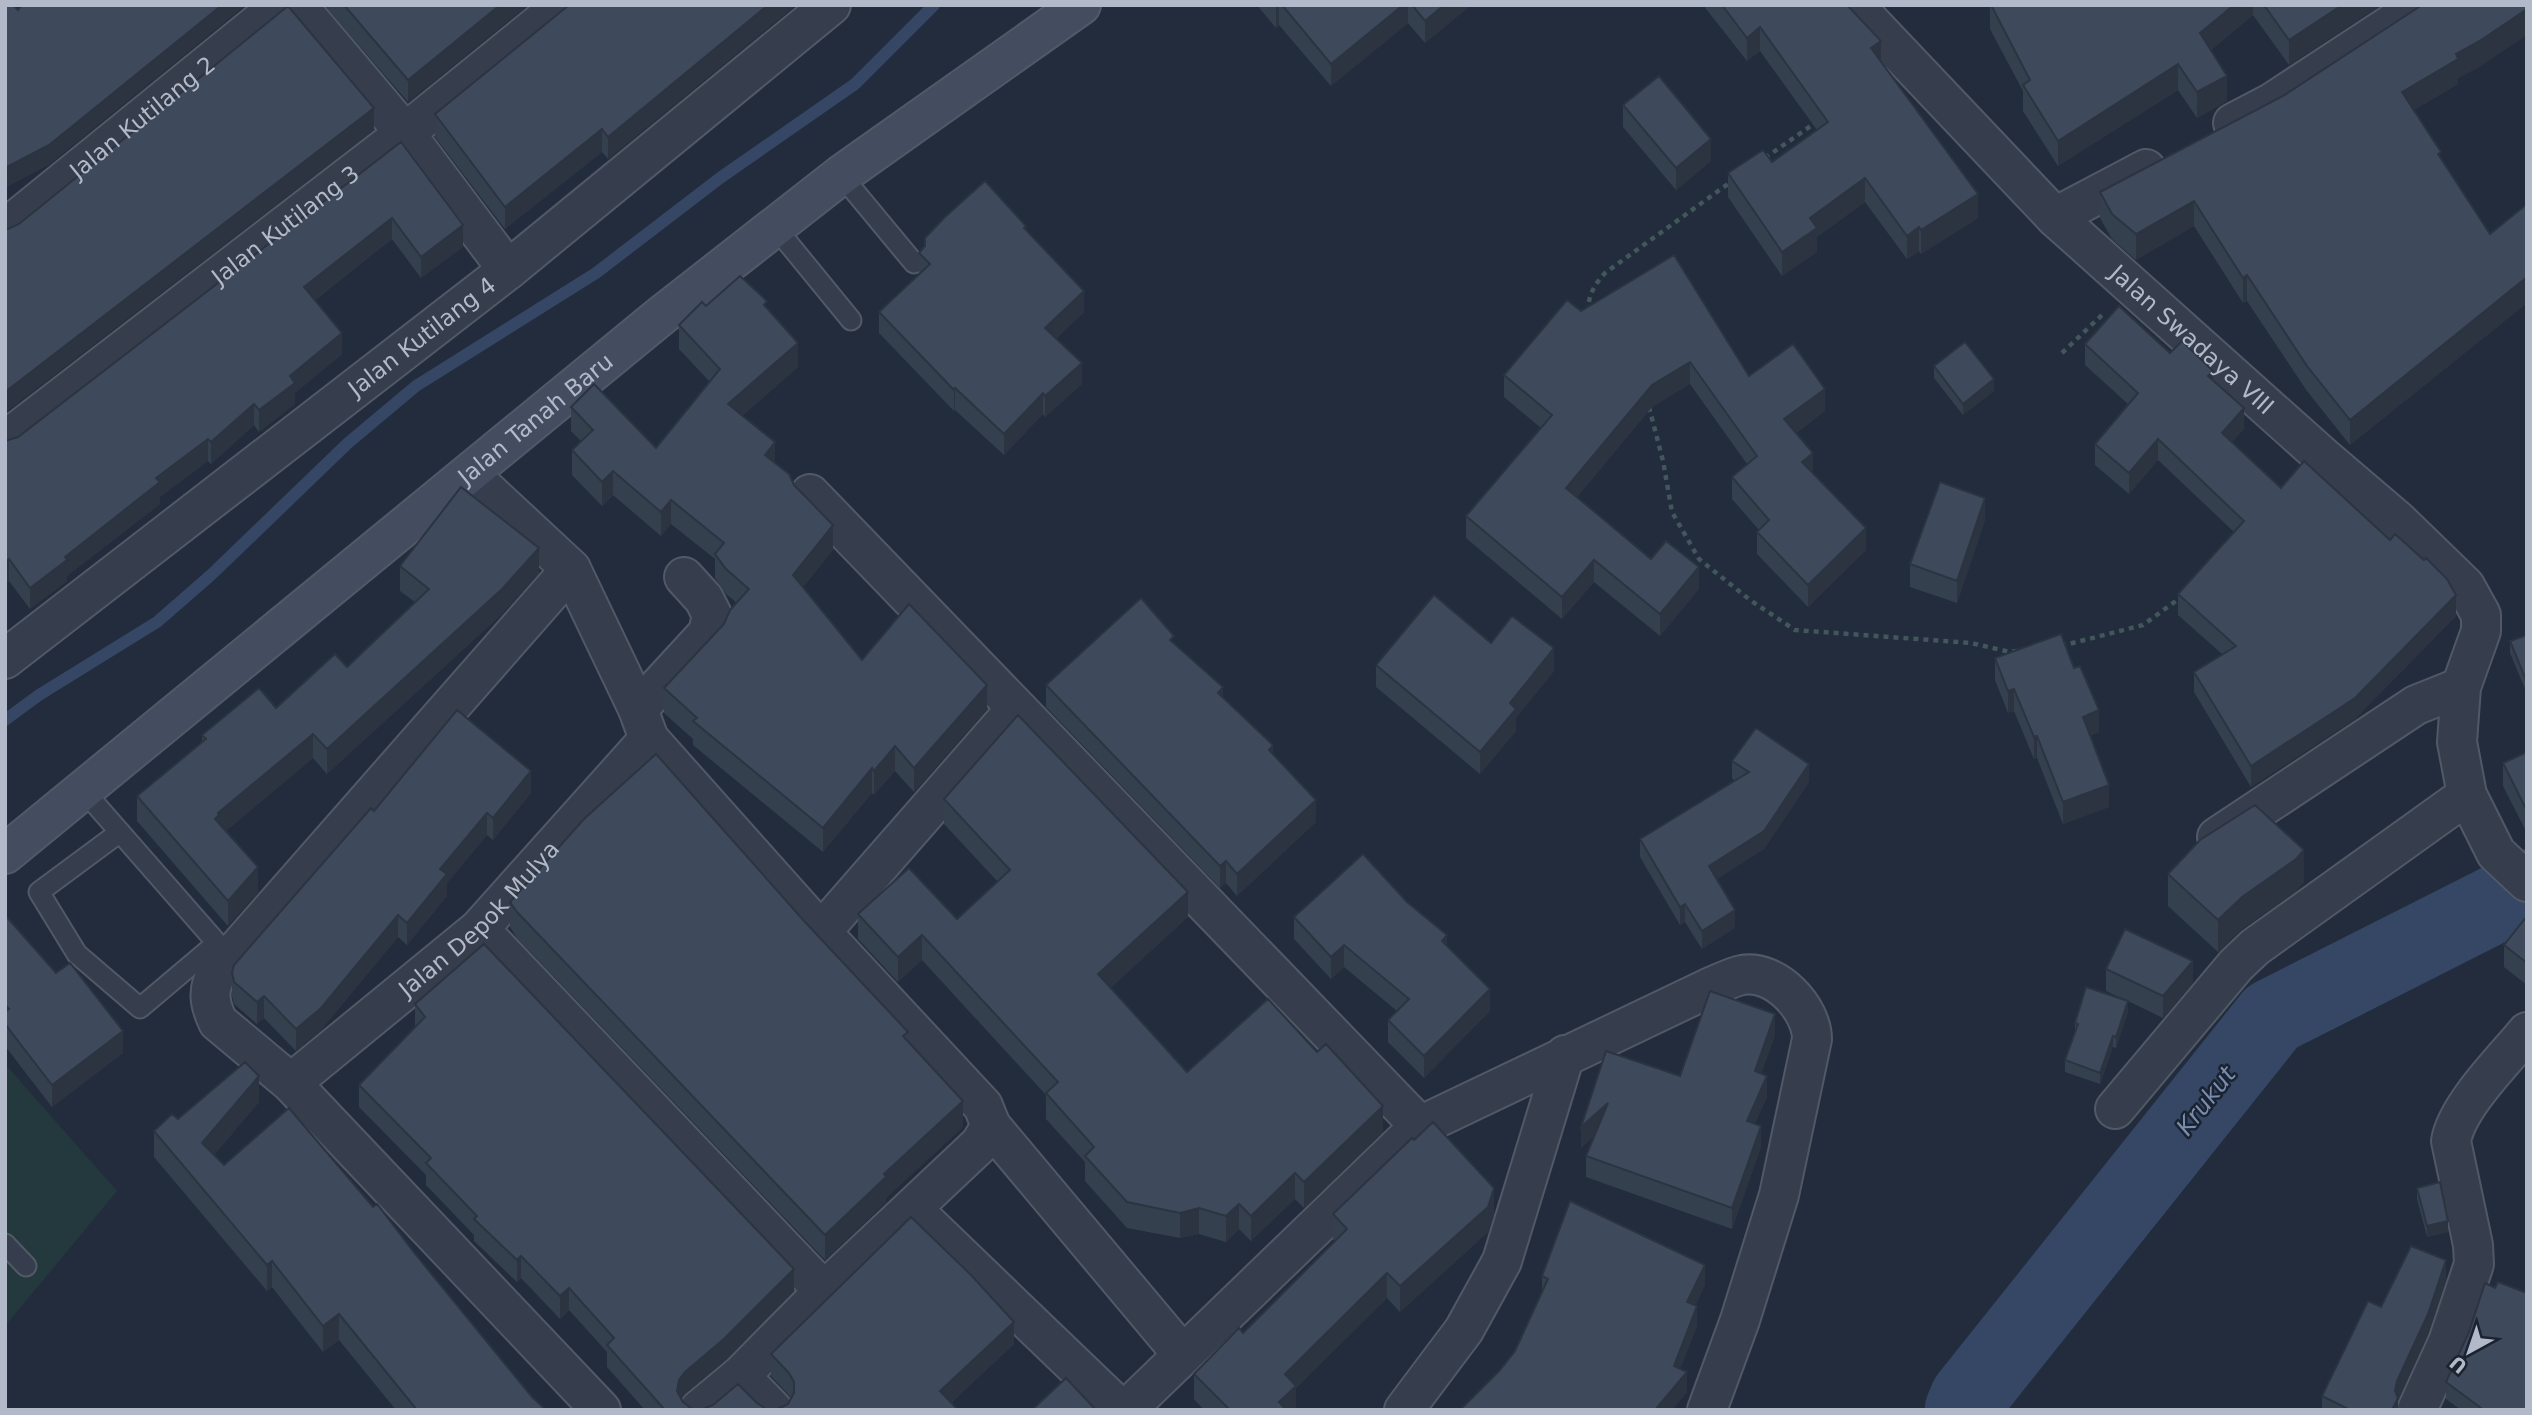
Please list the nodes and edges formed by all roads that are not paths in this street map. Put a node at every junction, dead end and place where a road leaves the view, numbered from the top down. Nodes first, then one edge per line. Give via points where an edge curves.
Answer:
1 (281, 5) edge
2 (297, 5) edge
3 (562, 5) edge
4 (831, 5) edge
5 (1081, 5) edge
6 (1854, 5) edge
7 (2421, 5) edge
8 (405, 133) junction
9 (841, 175) junction
10 (2055, 217) junction
11 (775, 227) junction
12 (5, 229) edge
13 (914, 263) dead end
14 (508, 270) junction
15 (851, 320) dead end
16 (5, 441) edge
17 (469, 474) junction
18 (810, 494) dead end
19 (571, 569) junction
20 (684, 577) dead end
21 (5, 659) edge
22 (2461, 687) junction
23 (1016, 709) junction
24 (643, 724) junction
25 (83, 790) junction
26 (2467, 795) junction
27 (120, 832) junction
28 (2194, 851) edge
29 (5, 854) edge
30 (2527, 882) edge
31 (479, 929) junction
32 (821, 932) junction
33 (2527, 1032) edge
34 (1565, 1055) junction
35 (291, 1083) junction
36 (2115, 1109) dead end
37 (991, 1126) junction
38 (1420, 1126) junction
39 (912, 1209) junction
40 (5, 1244) edge
41 (26, 1266) dead end
42 (824, 1291) junction
43 (1183, 1355) junction
44 (740, 1376) junction
45 (601, 1410) edge
46 (699, 1410) edge
47 (773, 1410) edge
48 (1124, 1410) edge
49 (1404, 1410) edge
50 (1707, 1410) edge
51 (2417, 1410) edge

1 - 12 street, Jalan Kutilang 2
2 - 8 street
3 - 8 street, Jalan Kutilang 3
4 - 14 street, Jalan Kutilang 4
5 - 9 main road, Jalan Tanah Baru
6 - 10 street, Jalan Swadaya VIII
7 - 10 street via 2273,102
8 - 14 street
8 - 16 street, Jalan Kutilang 3
9 - 11 main road, Jalan Tanah Baru
9 - 13 lane
10 - 22 street, Jalan Swadaya VIII via 2466,586 2481,615 2481,631
11 - 15 lane
11 - 17 main road, Jalan Tanah Baru
14 - 21 street, Jalan Kutilang 4
17 - 19 street
17 - 25 main road, Jalan Tanah Baru
18 - 23 street
19 - 24 street
19 - 35 street via 211,983 211,1003 218,1022
20 - 24 street, Jalan Depok Mulya via 712,615 708,633
22 - 26 street, Jalan Swadaya VIII via 2457,742
22 - 28 street via 2416,705
23 - 32 street
23 - 38 street
24 - 31 street, Jalan Depok Mulya
24 - 32 street
25 - 27 lane
25 - 29 main road, Jalan Tanah Baru
26 - 30 street, Jalan Swadaya VIII via 2496,853
26 - 36 street via 2255,947
27 - 27 lane via 39,892 77,954 141,1008 217,943
31 - 35 street, Jalan Depok Mulya
31 - 42 street
32 - 37 street via 983,1106
33 - 51 street via 2465,1108 2452,1131 2474,1264 2448,1342
34 - 38 street
34 - 49 street via 1502,1261 1464,1330
34 - 50 street via 1744,975 1777,984 1807,1014 1812,1040 1779,1195
35 - 45 street
37 - 39 street via 979,1144
37 - 43 street
38 - 43 street
39 - 42 street
39 - 48 street
40 - 41 lane
42 - 44 street
43 - 48 street
44 - 46 street
44 - 47 street

